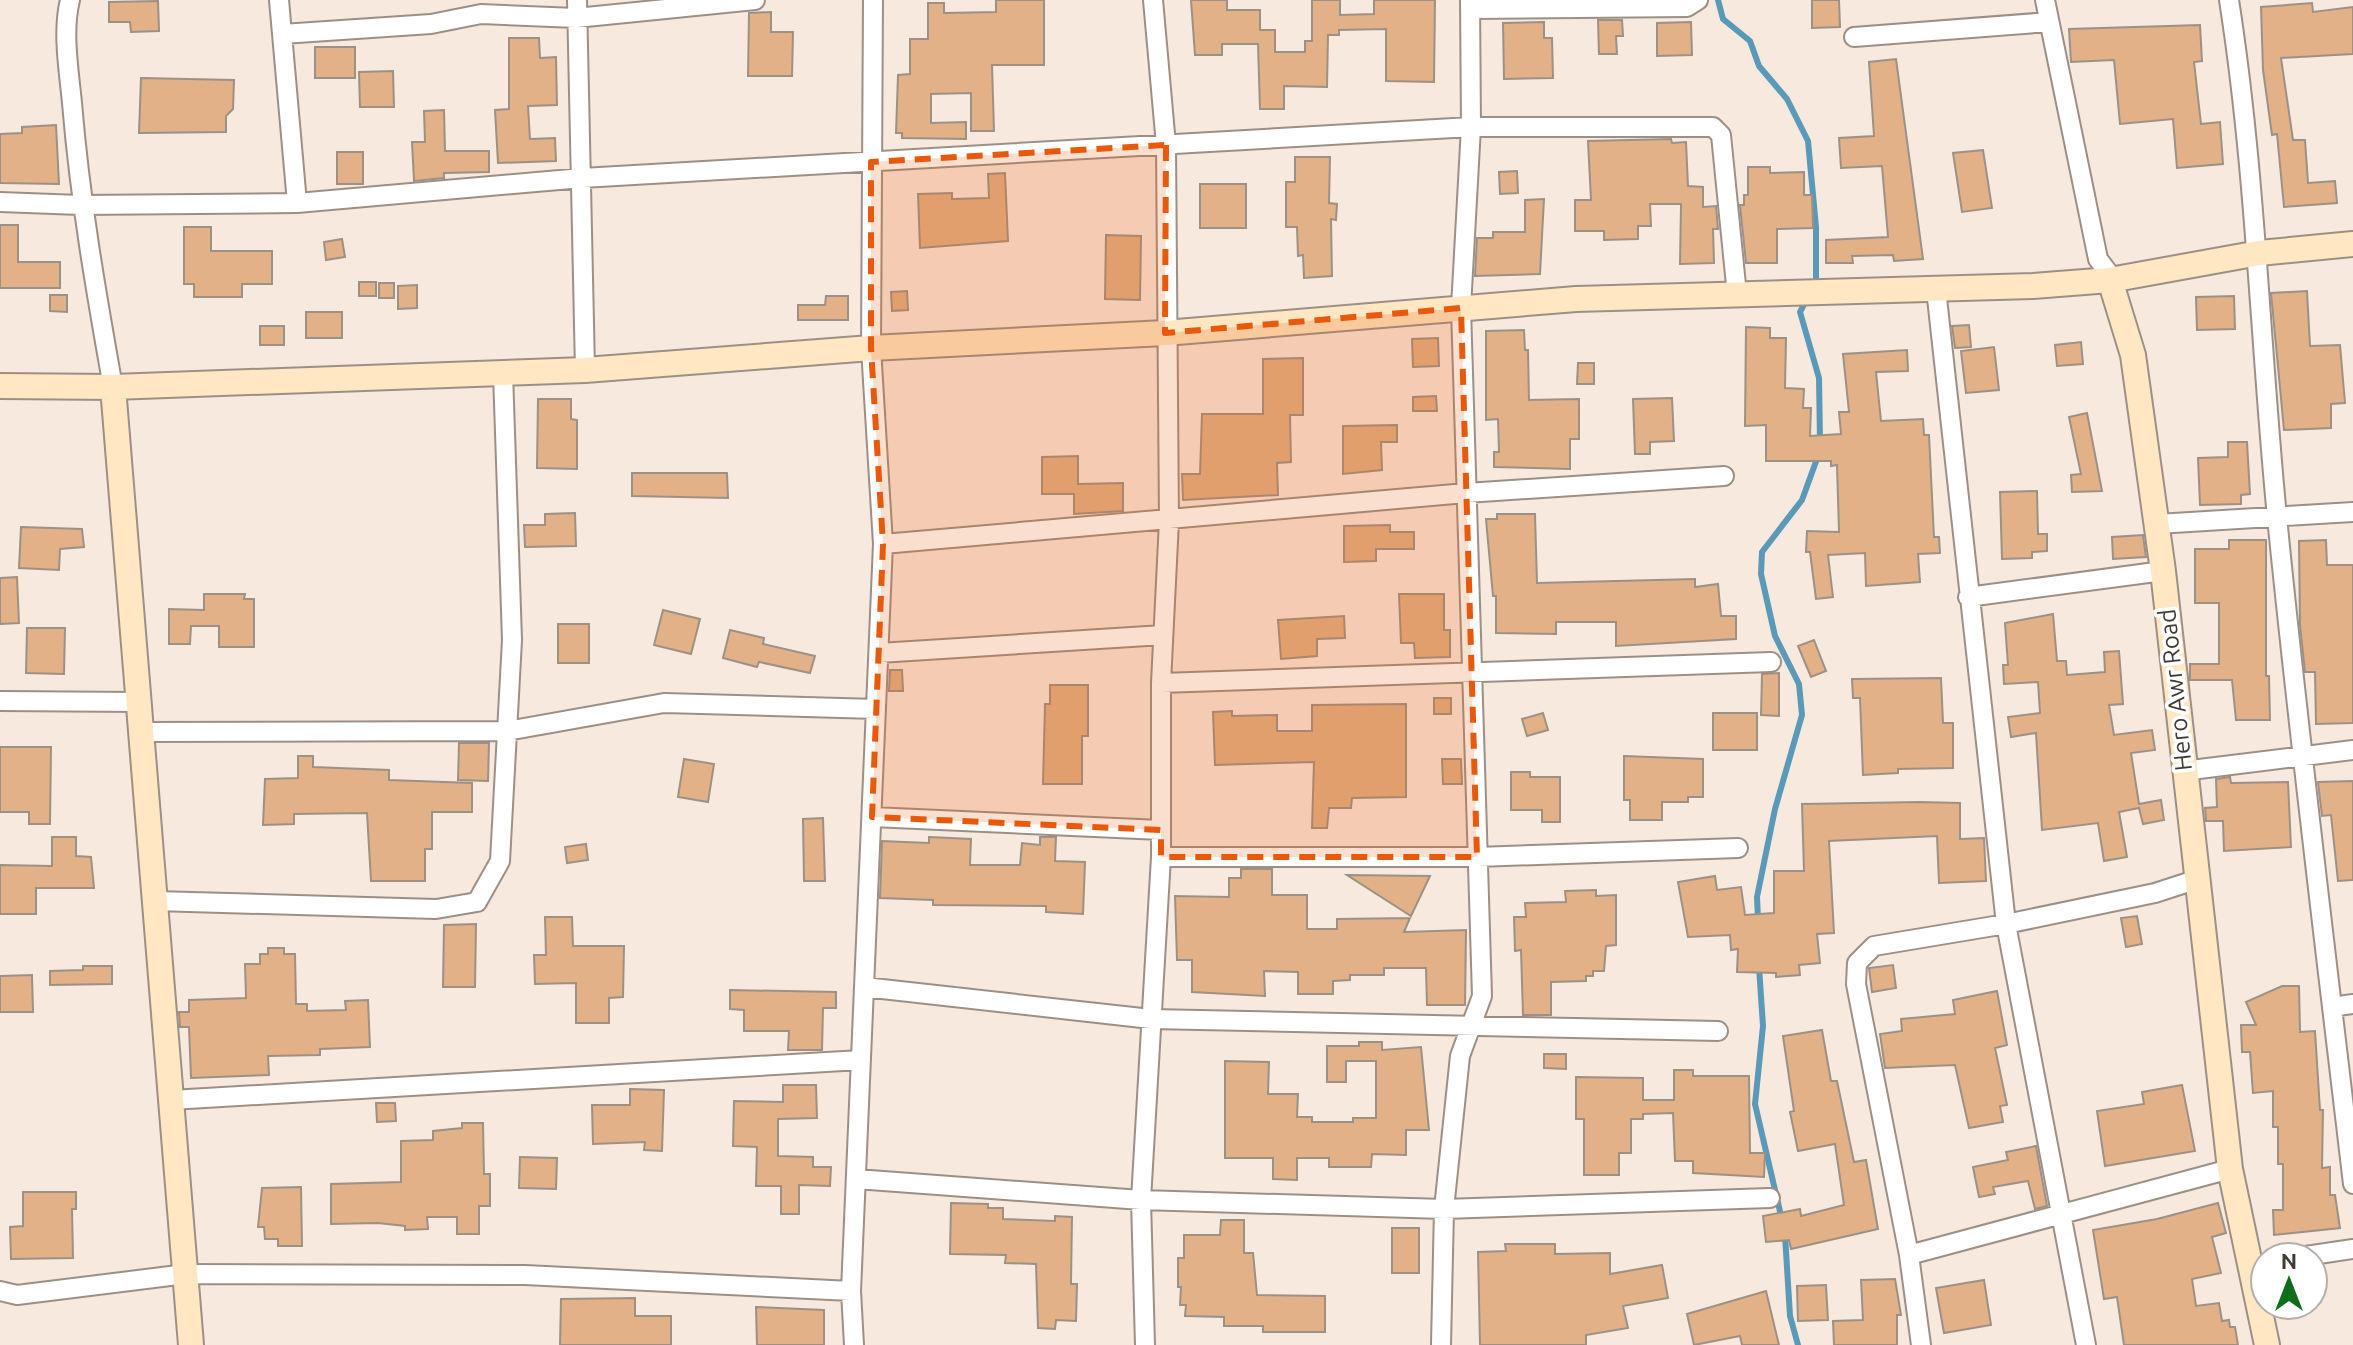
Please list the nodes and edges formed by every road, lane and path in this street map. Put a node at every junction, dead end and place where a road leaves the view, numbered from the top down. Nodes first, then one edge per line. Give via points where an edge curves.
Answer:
1 (70, 0) edge
2 (279, 0) edge
3 (755, 0) edge
4 (873, 0) edge
5 (1153, 0) edge
6 (1698, 0) edge
7 (2045, 0) edge
8 (2229, 0) edge
9 (1470, 5) edge
10 (576, 9) edge
11 (2049, 22) junction
12 (282, 34) junction
13 (1854, 37) dead end
14 (1471, 127) junction
15 (1166, 145) junction
16 (871, 162) junction
17 (582, 178) junction
18 (0, 202) edge
19 (297, 203) junction
20 (80, 205) junction
21 (2353, 244) edge
22 (2259, 253) junction
23 (2111, 280) junction
24 (1936, 289) junction
25 (1737, 295) junction
26 (1461, 308) junction
27 (1165, 333) junction
28 (871, 348) junction
29 (585, 370) junction
30 (503, 373) junction
31 (0, 386) edge
32 (113, 387) junction
33 (1724, 476) dead end
34 (1466, 493) junction
35 (2353, 512) edge
36 (2277, 515) junction
37 (1169, 521) junction
38 (2157, 524) junction
39 (883, 544) junction
40 (2163, 571) junction
41 (1968, 597) junction
42 (1163, 635) junction
43 (879, 653) junction
44 (1771, 662) dead end
45 (1470, 672) junction
46 (1161, 683) junction
47 (0, 701) edge
48 (139, 702) junction
49 (876, 709) junction
50 (507, 731) junction
51 (141, 732) junction
52 (2353, 750) edge
53 (2303, 754) junction
54 (2183, 771) junction
55 (872, 817) junction
56 (1161, 830) junction
57 (1738, 848) dead end
58 (1161, 857) junction
59 (1477, 857) junction
60 (2195, 880) junction
61 (155, 901) junction
62 (2006, 924) junction
63 (864, 987) junction
64 (2353, 1004) edge
65 (2332, 1007) junction
66 (1151, 1019) junction
67 (1472, 1026) junction
68 (1718, 1031) dead end
69 (861, 1060) junction
70 (171, 1100) junction
71 (2230, 1169) junction
72 (856, 1179) junction
73 (2353, 1184) edge
74 (1770, 1198) dead end
75 (1141, 1200) junction
76 (1444, 1209) junction
77 (2060, 1214) junction
78 (2250, 1241) edge
79 (2353, 1249) edge
80 (2329, 1253) edge
81 (1909, 1255) junction
82 (186, 1274) junction
83 (0, 1291) edge
84 (851, 1291) junction
85 (2264, 1321) edge
86 (191, 1345) edge
87 (854, 1345) edge
88 (1145, 1345) edge
89 (1441, 1345) edge
90 (1921, 1345) edge
91 (2086, 1345) edge
92 (2267, 1345) edge

1 - 20 street via 69,71
2 - 12 street
3 - 10 street
4 - 16 street
5 - 15 street
6 - 9 street via 1687,7
7 - 11 street
8 - 22 street
9 - 14 street
10 - 12 street
10 - 17 street
11 - 13 street
11 - 23 street via 2098,259
12 - 19 street
14 - 15 street
14 - 25 street via 1718,130
14 - 26 street
15 - 16 street
15 - 27 street
16 - 17 street
16 - 28 street
17 - 19 street
17 - 29 street
18 - 20 street
19 - 20 street
20 - 32 street
21 - 22 main road
22 - 23 main road
22 - 36 street
23 - 24 main road
23 - 38 main road, Hero Awr Road via 2133,355
24 - 25 main road
24 - 41 street
25 - 26 main road
26 - 27 main road
26 - 34 street
27 - 28 main road
27 - 37 street
28 - 29 main road
28 - 39 street
29 - 30 main road
30 - 32 main road
30 - 50 street via 512,640
31 - 32 main road
32 - 48 main road
33 - 34 street
34 - 37 street
34 - 45 street
35 - 36 street
36 - 38 street
36 - 53 street
37 - 39 street
37 - 42 street
38 - 40 main road, Hero Awr Road
39 - 43 street
40 - 41 street
40 - 54 main road, Hero Awr Road
41 - 62 street
42 - 43 street
42 - 46 street
43 - 49 street
44 - 45 street
45 - 46 street
45 - 59 street
46 - 56 street
47 - 48 street
48 - 51 main road
49 - 50 street via 664,703
49 - 55 street
50 - 51 street
50 - 61 street via 500,861 477,902 436,909
51 - 61 main road
52 - 53 street
53 - 54 street
53 - 65 street
54 - 60 main road, Hero Awr Road
55 - 56 street
55 - 63 street
56 - 58 street
57 - 59 street
58 - 59 street
58 - 66 street
59 - 67 street via 1482,996
60 - 62 street
60 - 71 main road, Hero Awr Road
61 - 70 main road
62 - 77 street
62 - 81 street via 1874,946 1857,963 1856,984
63 - 66 street
63 - 69 street
64 - 65 street
65 - 73 street
66 - 67 street
66 - 75 street
67 - 68 street
67 - 76 street via 1460,1056
69 - 70 street
69 - 72 street
70 - 82 main road
71 - 77 street
71 - 78 main road, Hero Awr Road
72 - 75 street
72 - 84 street
74 - 76 street
75 - 76 street
75 - 88 street
76 - 89 street
77 - 81 street
77 - 91 street
79 - 80 street
81 - 90 street
82 - 83 street via 17,1295
82 - 84 street via 525,1275
82 - 86 main road
84 - 87 street
85 - 92 main road, Hero Awr Road

